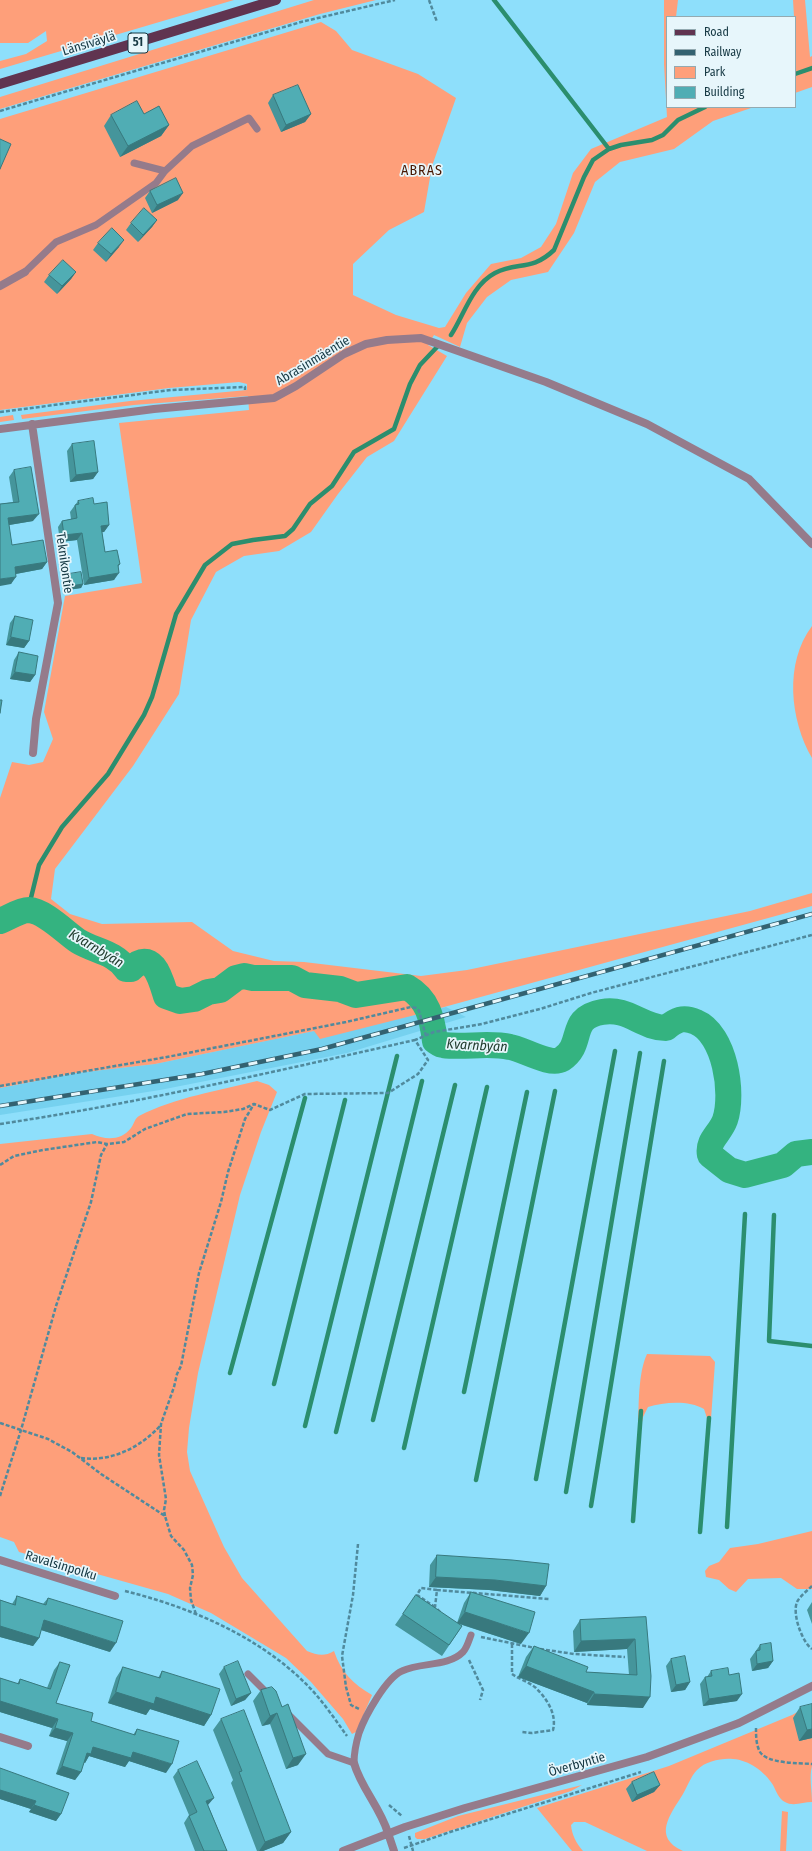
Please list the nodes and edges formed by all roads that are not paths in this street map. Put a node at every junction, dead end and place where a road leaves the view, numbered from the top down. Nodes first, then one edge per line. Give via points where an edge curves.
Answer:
1 (276, 0) edge
2 (0, 84) edge
3 (257, 129) dead end
4 (134, 163) dead end
5 (165, 171) junction
6 (25, 272) joint
7 (0, 286) edge
8 (32, 424) junction
9 (0, 429) edge
10 (812, 544) edge
11 (33, 753) dead end
12 (0, 1560) edge
13 (115, 1596) dead end
14 (471, 1635) road end
15 (248, 1674) dead end
16 (812, 1686) edge
17 (0, 1737) edge
18 (28, 1746) dead end
19 (354, 1763) junction
20 (388, 1833) junction
21 (343, 1851) edge
22 (394, 1851) edge

1 - 2 main road, Länsiväylä / 51
3 - 5 lane via 249,118 192,146
4 - 5 lane
5 - 6 lane via 156,183 96,225 56,242
6 - 7 street
8 - 9 street, Abrasinmäentie
8 - 10 street, Abrasinmäentie via 274,398 344,354 366,344 421,338 546,382 647,424 749,479
8 - 11 street, Teknikontie via 58,603 36,718
12 - 13 street, Ravalsinpolku
14 - 19 lane via 464,1651 453,1659 403,1671 394,1676 359,1732
15 - 19 lane via 328,1754
16 - 20 street, Överbyntie via 739,1723 648,1757 465,1808
17 - 18 street
19 - 20 street via 357,1776 383,1817
20 - 21 street, Överbyntie
20 - 22 street

